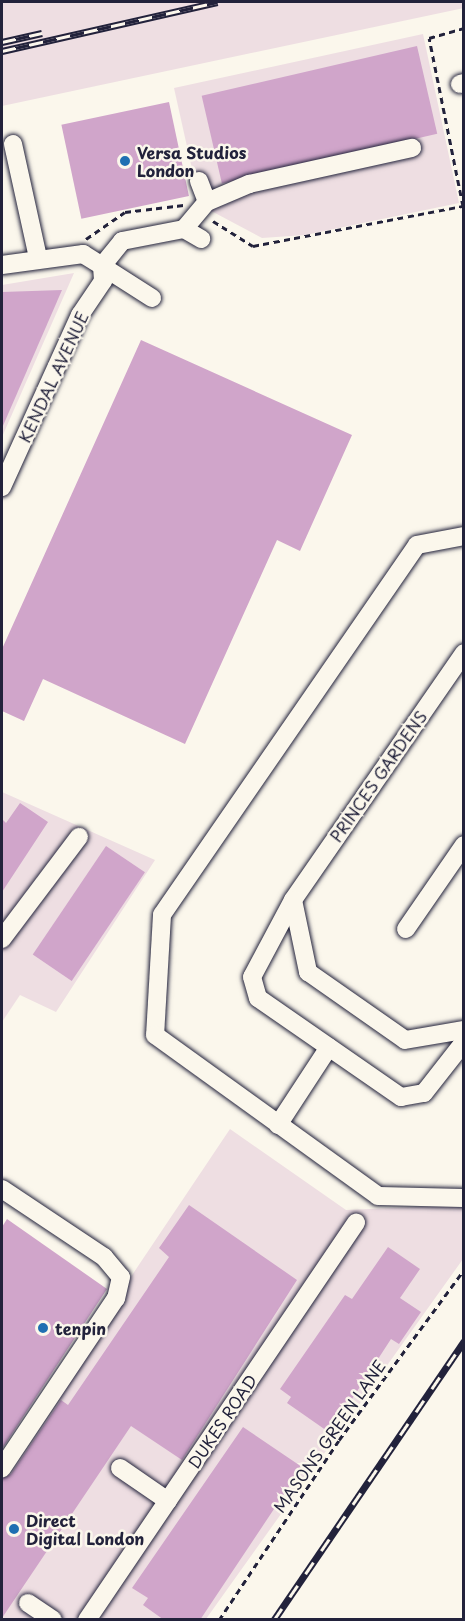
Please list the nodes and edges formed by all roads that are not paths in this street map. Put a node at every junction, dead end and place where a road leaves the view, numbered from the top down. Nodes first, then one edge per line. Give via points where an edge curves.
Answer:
1 (13, 144) dead end
2 (412, 148) dead end
3 (199, 181) dead end
4 (207, 202) junction
5 (184, 229) junction
6 (201, 239) dead end
7 (38, 258) junction
8 (2, 265) edge
9 (102, 266) junction
10 (152, 298) dead end
11 (2, 488) edge
12 (464, 536) edge
13 (460, 665) edge
14 (79, 837) dead end
15 (464, 845) edge
16 (293, 900) junction
17 (406, 929) dead end
18 (2, 939) edge
19 (464, 1030) edge
20 (464, 1042) edge
21 (329, 1047) junction
22 (278, 1125) junction
23 (2, 1190) edge
24 (464, 1198) edge
25 (356, 1223) dead end
26 (120, 1467) dead end
27 (2, 1468) edge
28 (168, 1502) junction
29 (28, 1603) dead end
30 (53, 1620) edge
31 (87, 1620) edge

1 - 7 street
2 - 4 street via 249,184
3 - 4 street
4 - 5 street
5 - 6 street
5 - 9 street via 122,241
7 - 8 street
7 - 9 street via 76,253
9 - 10 street
9 - 11 street, KENDAL AVENUE via 103,280 80,315
12 - 22 street via 417,545 162,915 155,1035
13 - 16 street, PRINCES GARDENS
14 - 18 street
15 - 17 street
16 - 19 street via 308,972 405,1040
16 - 21 street, PRINCES GARDENS via 252,978 258,998
20 - 21 street, PRINCES GARDENS via 424,1094 401,1097
21 - 22 street
22 - 24 street via 378,1196
23 - 27 street via 105,1257 120,1271 116,1298
25 - 28 street, DUKES ROAD
26 - 28 street
28 - 31 street, DUKES ROAD
29 - 30 street

